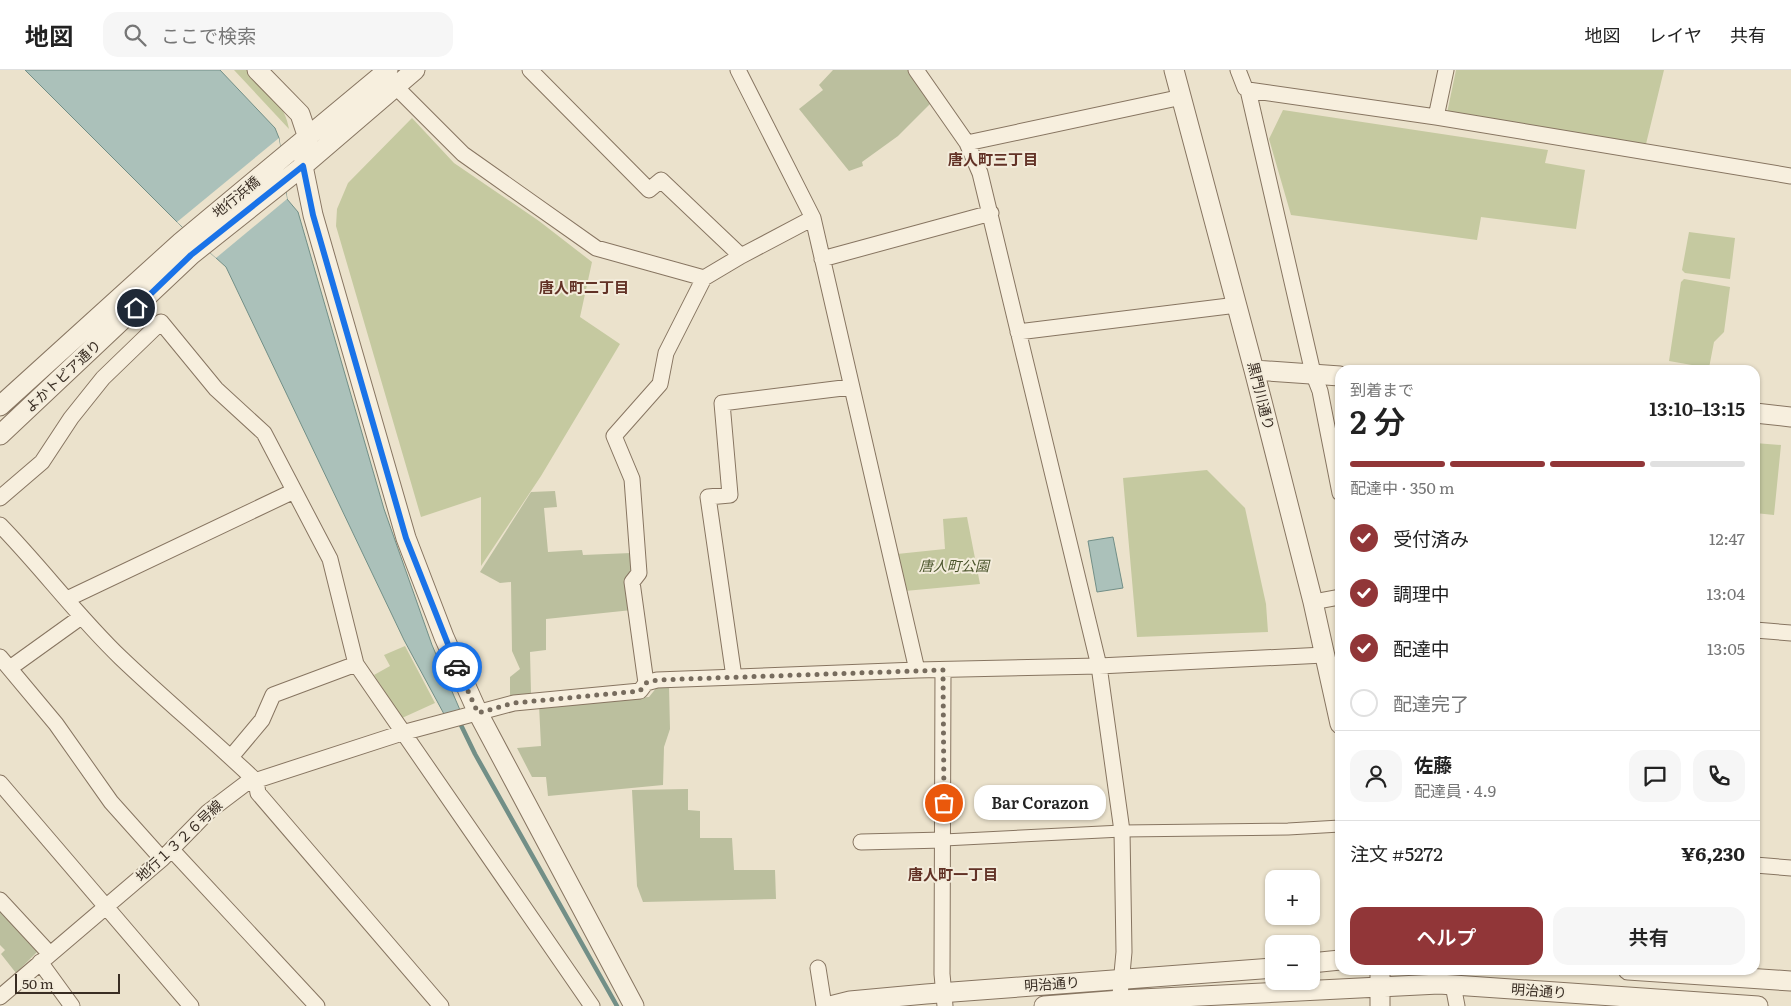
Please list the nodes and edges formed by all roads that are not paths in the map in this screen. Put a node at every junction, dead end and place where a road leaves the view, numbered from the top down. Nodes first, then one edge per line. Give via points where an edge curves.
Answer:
1 (257, 70) edge
2 (388, 70) edge
3 (415, 70) edge
4 (530, 70) edge
5 (738, 70) edge
6 (916, 70) edge
7 (1174, 70) edge
8 (1238, 70) edge
9 (1446, 70) edge
10 (397, 88) junction
11 (1248, 90) junction
12 (1182, 97) junction
13 (1436, 117) junction
14 (308, 138) junction
15 (967, 144) junction
16 (297, 159) junction
17 (1791, 176) edge
18 (990, 213) junction
19 (813, 218) junction
20 (186, 249) junction
21 (741, 256) junction
22 (822, 258) junction
23 (704, 278) junction
24 (1237, 304) junction
25 (1018, 332) junction
26 (1254, 370) junction
27 (1313, 373) junction
28 (1335, 375) edge
29 (851, 387) junction
30 (0, 406) edge
31 (1760, 413) edge
32 (1791, 416) edge
33 (3, 426) edge
34 (1335, 468) edge
35 (294, 491) junction
36 (0, 498) edge
37 (0, 525) edge
38 (1335, 598) edge
39 (67, 599) junction
40 (1313, 602) junction
41 (81, 617) junction
42 (1760, 630) edge
43 (1791, 633) edge
44 (1324, 655) junction
45 (5, 662) edge
46 (356, 664) junction
47 (1100, 666) junction
48 (917, 670) junction
49 (943, 670) junction
50 (734, 677) junction
51 (646, 683) junction
52 (1335, 702) edge
53 (473, 714) junction
54 (402, 733) junction
55 (231, 757) junction
56 (256, 781) junction
57 (0, 783) edge
58 (1335, 826) edge
59 (1122, 831) junction
60 (944, 840) junction
61 (861, 842) dead end
62 (167, 854) junction
63 (1760, 865) edge
64 (1791, 868) edge
65 (0, 900) edge
66 (105, 908) junction
67 (45, 958) junction
68 (1335, 961) edge
69 (1320, 962) edge
70 (818, 968) dead end
71 (1265, 969) edge
72 (1702, 975) edge
73 (1123, 979) junction
74 (1384, 980) edge
75 (1791, 981) edge
76 (1446, 985) junction
77 (0, 997) edge
78 (944, 999) edge
79 (1229, 1000) edge
80 (1120, 1003) edge
81 (632, 1005) edge
82 (72, 1006) edge
83 (192, 1006) edge
84 (317, 1006) edge
85 (441, 1006) edge
86 (592, 1006) edge
87 (824, 1006) edge
88 (830, 1006) edge
89 (1044, 1006) edge
90 (1380, 1006) edge
91 (1457, 1006) edge
92 (1758, 1006) edge

1 - 14 street via 300,114
2 - 14 street
3 - 10 street
4 - 21 street via 650,190 661,180
5 - 19 street
6 - 15 street
7 - 12 street, 黒門川通り
8 - 11 street
9 - 13 street
10 - 16 street
10 - 23 street via 462,154 596,248
11 - 13 street
11 - 27 street
12 - 15 street
12 - 24 street, 黒門川通り
13 - 17 street
14 - 16 street
15 - 18 street via 980,173
16 - 20 street, 地行浜橋
16 - 53 street via 406,538
18 - 22 street
18 - 25 street
19 - 21 street
19 - 22 street
20 - 30 street, よかトピア通り
20 - 33 street, よかトピア通り
21 - 23 street
22 - 29 street
23 - 51 street via 666,353 660,384 614,436 632,479 639,572 632,582
24 - 25 street
24 - 26 street, 黒門川通り
25 - 47 street
26 - 27 street
26 - 40 street, 黒門川通り
27 - 28 street
27 - 34 street via 1320,391
29 - 48 street
29 - 50 street via 722,403 730,495 708,496
31 - 32 street
35 - 36 street via 264,433 216,389 161,322 103,378 42,462
35 - 39 street
35 - 46 street via 330,559
37 - 39 street
38 - 40 street
39 - 41 street
40 - 44 street, 黒門川通り
41 - 45 street
41 - 55 street via 120,658
42 - 43 street
44 - 47 street, 地行１３２６号線
44 - 52 street, 黒門川通り
45 - 62 street via 56,724 111,802
46 - 54 street
46 - 55 street via 273,695 262,720
47 - 49 street, 地行１３２６号線
47 - 59 street
48 - 49 street, 地行１３２６号線
48 - 50 street, 地行１３２６号線
49 - 60 street
50 - 51 street, 地行１３２６号線
51 - 53 street, 地行１３２６号線 via 640,691 514,703
53 - 54 street, 地行１３２６号線
53 - 81 street
54 - 56 street, 地行１３２６号線
54 - 86 street
55 - 56 street
56 - 62 street, 地行１３２６号線 via 245,784 208,812
56 - 85 street via 258,793
57 - 66 street
58 - 59 street
59 - 60 street
59 - 73 street
60 - 61 street
60 - 78 street
62 - 66 street, 地行１３２６号線
62 - 84 street
63 - 64 street
65 - 67 street
66 - 67 street, 地行１３２６号線
66 - 83 street
67 - 77 street, 地行１３２６号線
67 - 82 street
68 - 69 street
70 - 87 street
71 - 73 street, 明治通り
72 - 75 street
73 - 78 street, 明治通り
73 - 80 street
74 - 76 street, 明治通り
74 - 79 street, 明治通り
74 - 90 street
76 - 91 street
76 - 92 street, 明治通り
78 - 88 street, 明治通り via 850,1001
79 - 80 street, 明治通り
80 - 89 street, 明治通り

